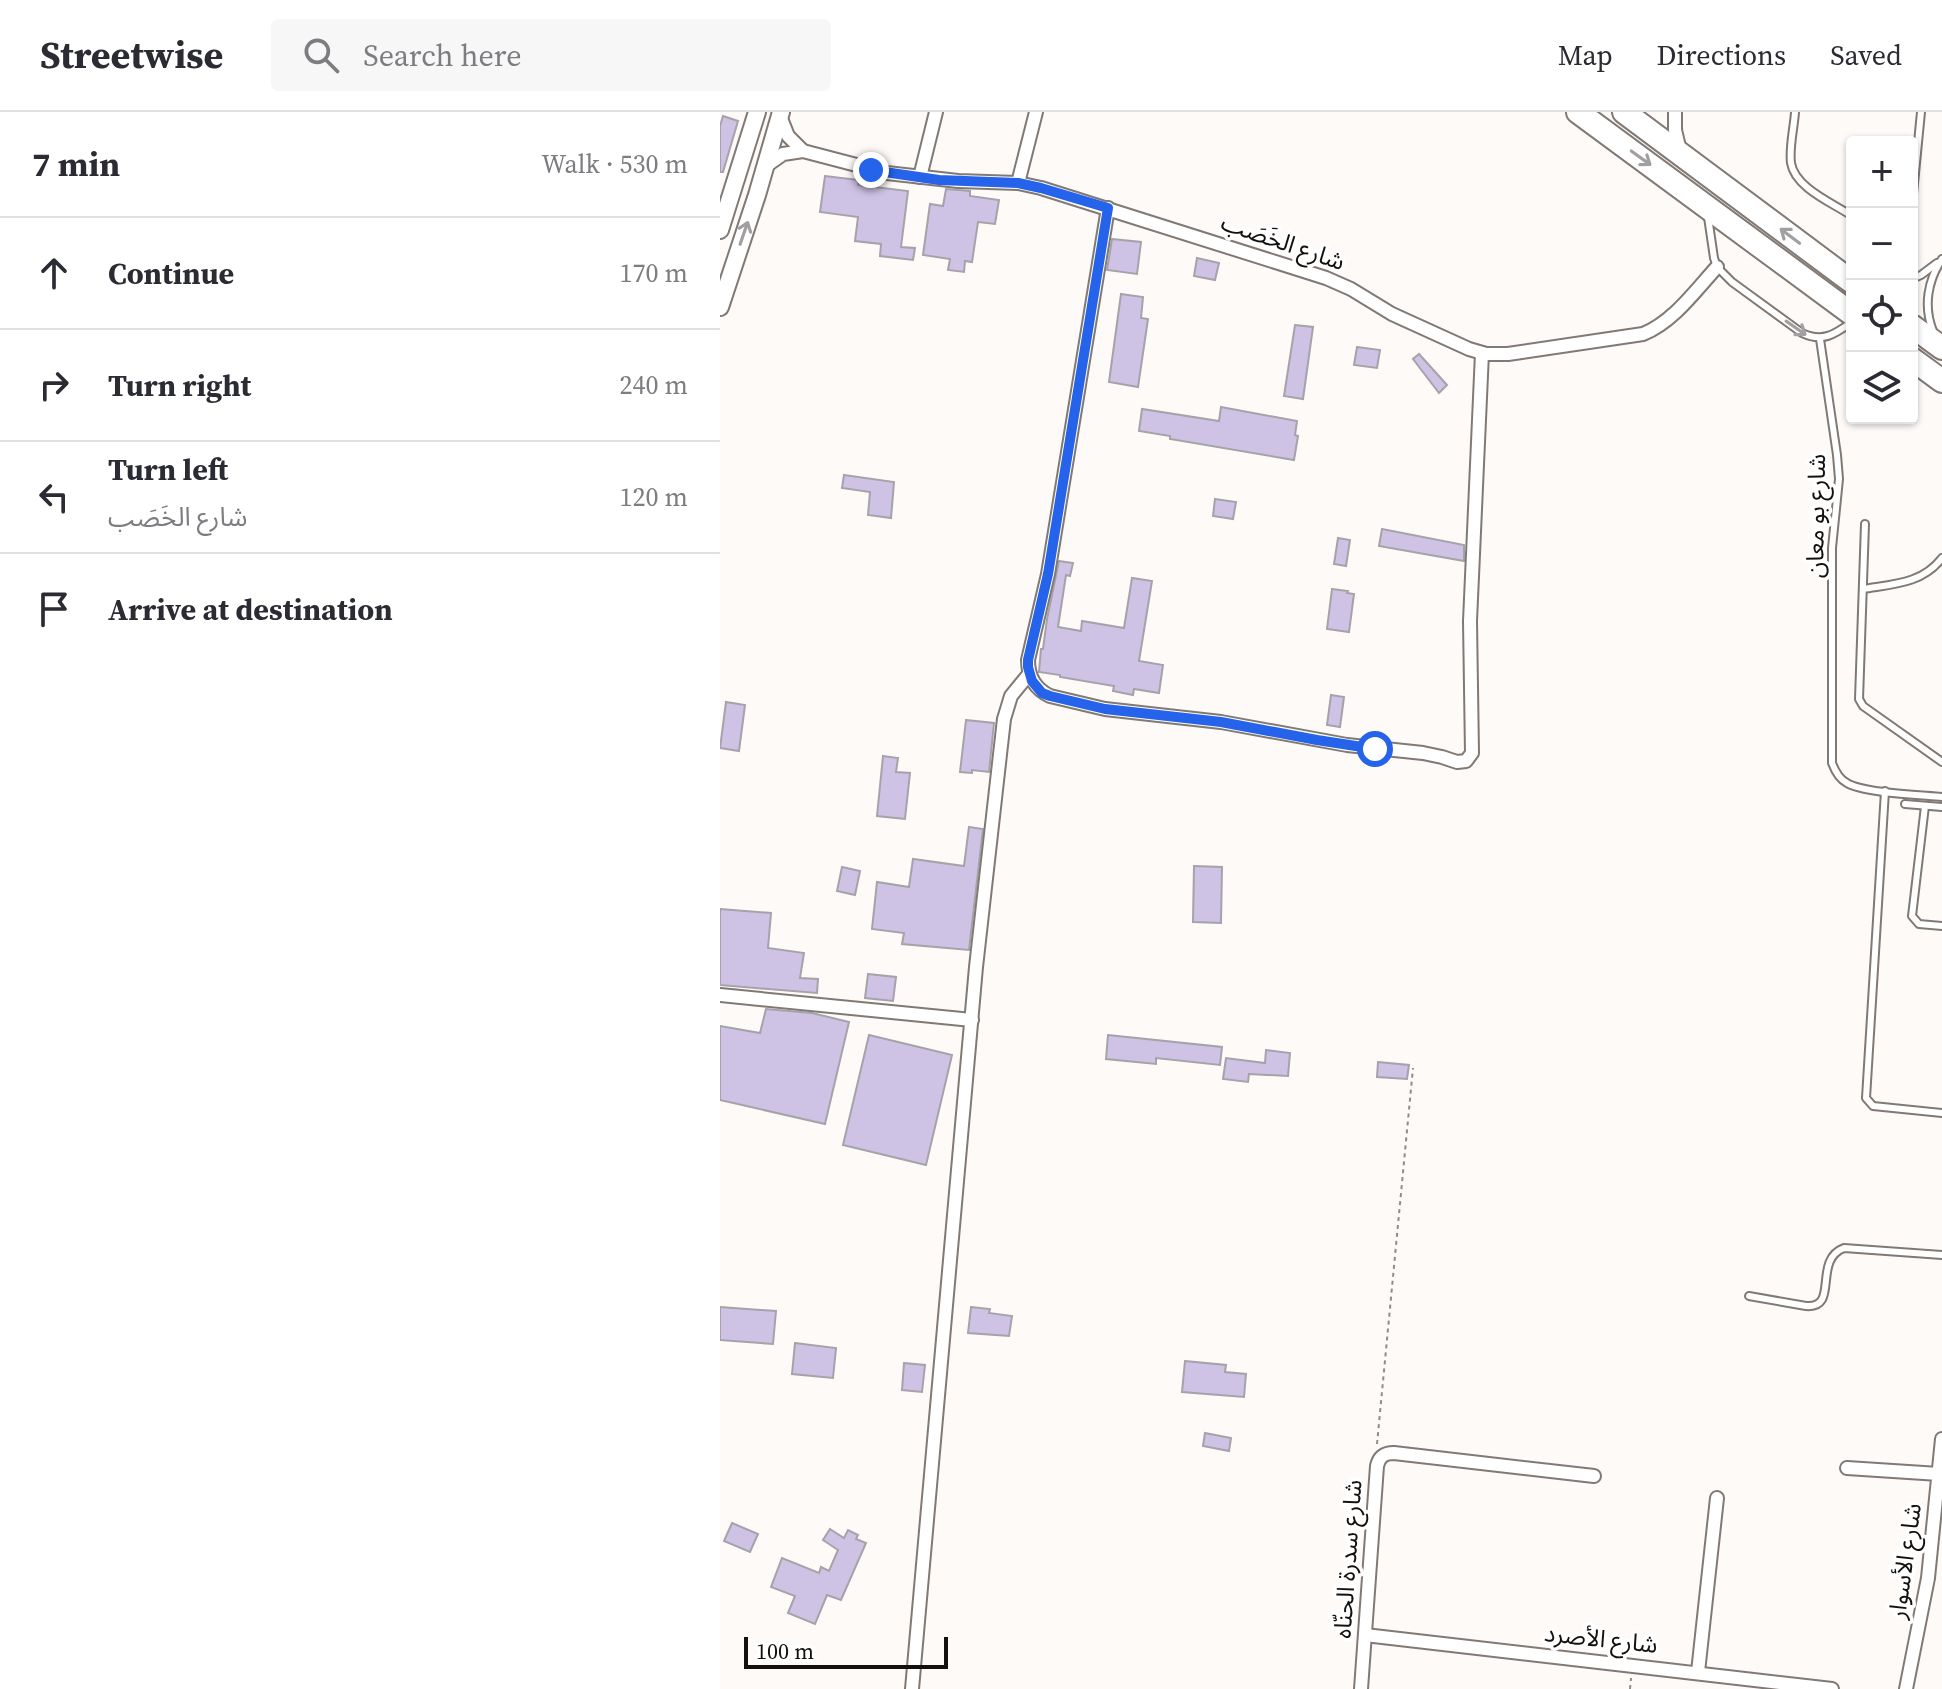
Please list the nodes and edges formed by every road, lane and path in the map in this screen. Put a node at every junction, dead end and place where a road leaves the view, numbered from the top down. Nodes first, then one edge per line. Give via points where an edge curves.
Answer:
1 (757, 112) edge
2 (936, 112) edge
3 (1036, 112) edge
4 (1578, 112) edge
5 (1624, 112) edge
6 (1675, 112) edge
7 (1795, 112) edge
8 (1921, 112) edge
9 (781, 114) edge
10 (1918, 143) edge
11 (803, 151) junction
12 (1681, 154) junction
13 (766, 166) junction
14 (920, 177) junction
15 (1018, 183) junction
16 (1707, 206) junction
17 (1108, 208) junction
18 (1846, 212) edge
19 (720, 230) edge
20 (1942, 258) edge
21 (1717, 267) junction
22 (1918, 276) edge
23 (1846, 277) edge
24 (720, 307) edge
25 (1846, 310) edge
26 (1846, 326) edge
27 (1918, 330) edge
28 (1820, 339) junction
29 (1940, 346) edge
30 (1482, 353) junction
31 (1918, 363) edge
32 (1942, 381) edge
33 (1865, 524) dead end
34 (1942, 558) edge
35 (1863, 589) junction
36 (1029, 674) junction
37 (1942, 762) edge
38 (1885, 791) junction
39 (1942, 797) edge
40 (1905, 804) dead end
41 (1925, 806) junction
42 (1942, 807) edge
43 (1942, 926) edge
44 (720, 995) edge
45 (972, 1020) junction
46 (1413, 1068) dead end
47 (1942, 1113) edge
48 (1942, 1255) edge
49 (1749, 1296) dead end
50 (1942, 1439) edge
51 (1378, 1461) junction
52 (1847, 1468) dead end
53 (1939, 1474) junction
54 (1594, 1476) dead end
55 (1717, 1498) dead end
56 (1365, 1635) junction
57 (1698, 1672) junction
58 (912, 1689) edge
59 (1361, 1689) edge
60 (1832, 1689) edge
61 (1906, 1689) edge

1 - 19 main road
2 - 14 street
3 - 15 street
4 -> 16 highway
5 - 12 highway
6 - 12 street
7 - 18 lane via 1794,173
8 - 10 lane
9 - 11 street via 788,136
9 - 13 main road
11 - 13 street via 783,154
11 - 14 street, شارع الخَصَب
23 -> 12 highway
24 -> 13 main road
14 - 15 street, شارع الخَصَب
15 - 17 street, شارع الخَصَب
16 - 21 lane
16 - 25 highway
17 - 30 street, شارع الخَصَب via 1339,283 1392,314
17 - 36 street
20 - 22 lane
20 - 29 lane via 1928,291 1930,325
21 -> 28 lane via 1802,333
21 - 30 street, شارع الخَصَب via 1667,320 1643,334 1508,354
26 - 28 lane
27 - 29 highway
28 - 38 lane, شارع بو معان via 1839,479 1832,548 1832,763 1849,785
30 - 36 street via 1469,759 1462,763 1221,722 1105,709 1050,696
31 - 32 highway
33 - 35 lane
34 - 35 lane via 1918,578
35 - 37 lane via 1860,703
36 - 45 street via 1011,696 1004,719
38 - 39 lane, شارع بو معان
38 - 47 lane via 1866,1098 1873,1106
40 - 41 lane
41 - 42 lane
41 - 43 lane via 1912,916 1919,924
44 - 45 street
45 - 58 street
46 - 51 path
48 - 49 lane via 1844,1248 1830,1258 1819,1304
50 - 53 street, شارع الأسوار
51 - 54 street, شارع سدرة الحنّاه via 1389,1453
51 - 56 street, شارع سدرة الحنّاه
52 - 53 street
53 - 61 street, شارع الأسوار via 1928,1578
55 - 57 street
56 - 57 street, شارع الأصرد
56 - 59 street, شارع سدرة الحنّاه
57 - 60 street, شارع الأصرد

